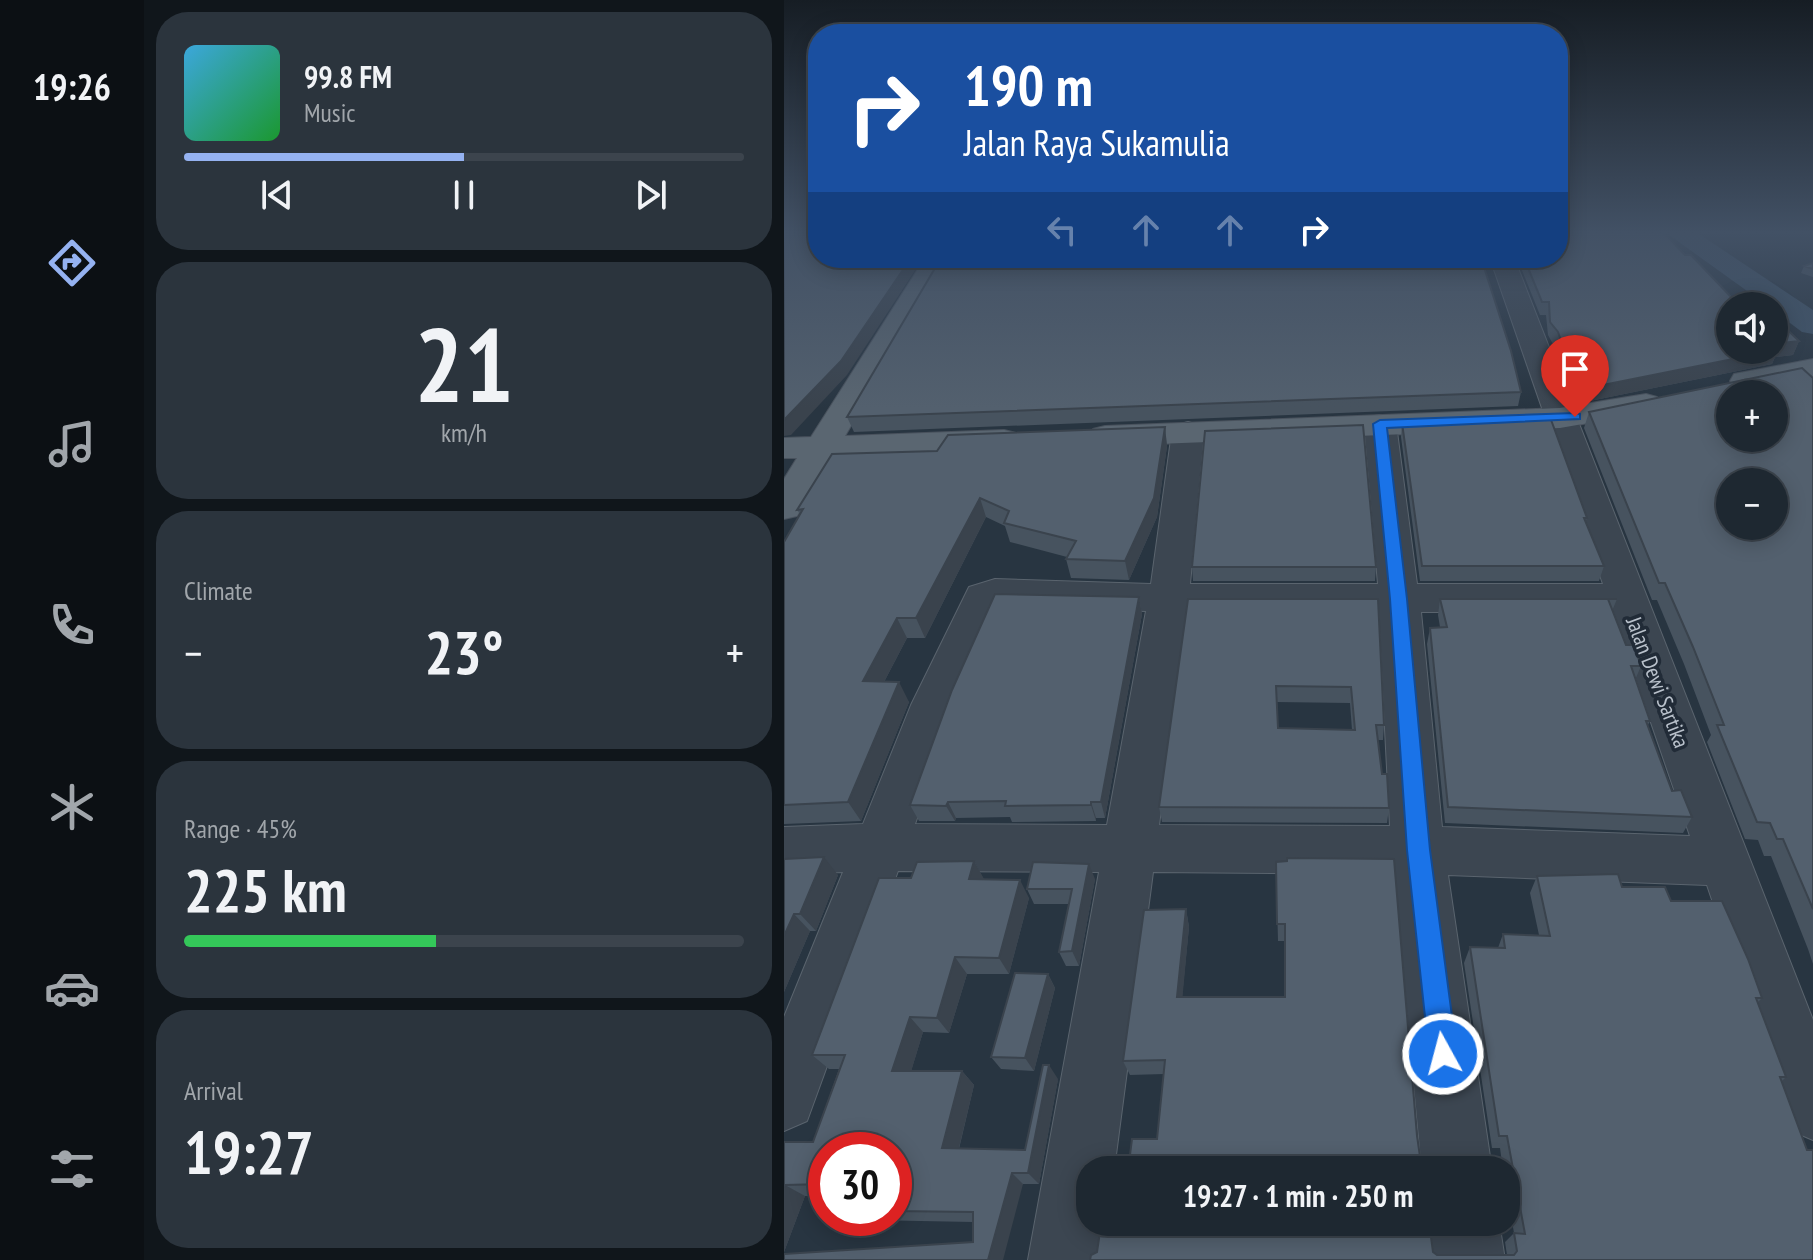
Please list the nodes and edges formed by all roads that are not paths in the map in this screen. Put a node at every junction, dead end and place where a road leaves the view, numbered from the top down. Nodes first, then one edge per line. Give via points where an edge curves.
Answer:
1 (917, 291) edge
2 (1514, 291) edge
3 (1813, 368) edge
4 (1755, 380) edge
5 (1673, 397) edge
6 (1560, 418) junction
7 (1380, 424) junction
8 (1188, 432) junction
9 (1079, 437) edge
10 (1033, 439) edge
11 (821, 447) junction
12 (784, 450) edge
13 (784, 508) edge
14 (1169, 598) junction
15 (1627, 598) junction
16 (1399, 599) junction
17 (880, 847) junction
18 (1130, 849) junction
19 (1418, 850) junction
20 (784, 851) edge
21 (1726, 861) junction
22 (784, 1098) edge
23 (1813, 1107) edge
24 (1455, 1156) edge
25 (1465, 1236) edge
26 (1065, 1260) edge
27 (1468, 1260) edge

1 - 11 main road
2 - 6 street, Jalan Dewi Sartika
3 - 4 main road
5 - 6 main road
6 - 7 main road
6 - 15 street, Jalan Dewi Sartika
7 - 8 main road
7 - 16 street
8 - 9 main road
8 - 14 street
10 - 11 main road
11 - 12 main road
11 - 13 main road
14 - 16 street
14 - 17 street via 995,593 983,597 934,705
14 - 18 street
15 - 16 street
15 - 21 street, Jalan Dewi Sartika
16 - 19 street
17 - 18 street
17 - 20 street
17 - 22 street
18 - 19 street
18 - 26 street
19 - 21 street
19 - 24 street
21 - 23 street, Jalan Dewi Sartika
25 - 27 street

